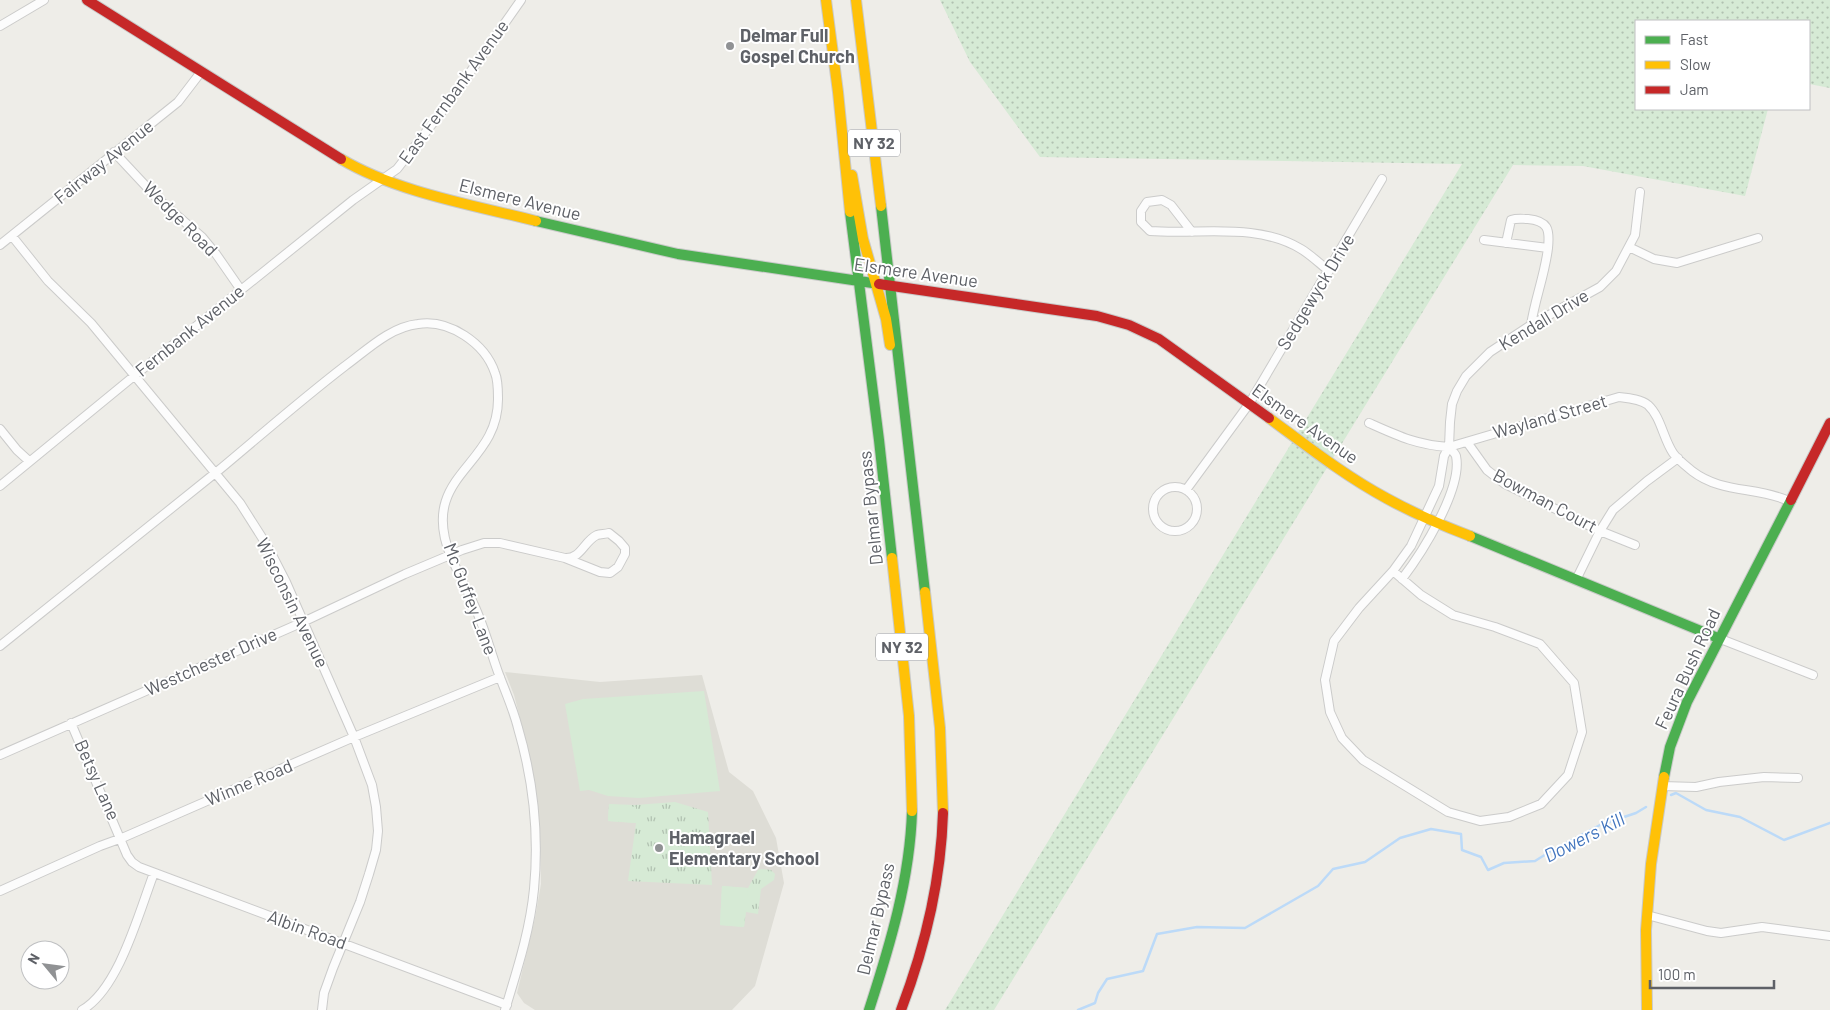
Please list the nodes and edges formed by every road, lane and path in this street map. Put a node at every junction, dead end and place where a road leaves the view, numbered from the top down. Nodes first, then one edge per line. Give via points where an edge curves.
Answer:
1 (44, 0) edge
2 (87, 0) edge
3 (521, 0) edge
4 (826, 0) edge
5 (856, 0) edge
6 (0, 26) edge
7 (201, 72) junction
8 (840, 120) junction
9 (114, 152) junction
10 (381, 179) junction
11 (1382, 179) dead end
12 (1640, 192) dead end
13 (1192, 232) junction
14 (12, 236) junction
15 (1758, 238) dead end
16 (1484, 240) dead end
17 (1506, 243) junction
18 (0, 245) edge
19 (1629, 247) junction
20 (1548, 248) junction
21 (1329, 270) junction
22 (858, 282) junction
23 (876, 284) junction
24 (891, 286) junction
25 (241, 290) junction
26 (1531, 325) junction
27 (134, 376) junction
28 (1249, 404) junction
29 (1369, 423) dead end
30 (1830, 423) edge
31 (0, 429) edge
32 (1467, 442) junction
33 (1449, 447) junction
34 (1678, 458) junction
35 (910, 460) junction
36 (29, 461) junction
37 (214, 473) junction
38 (0, 486) edge
39 (1186, 490) junction
40 (1789, 501) junction
41 (1424, 517) junction
42 (1437, 522) junction
43 (1600, 531) junction
44 (1635, 545) dead end
45 (450, 555) junction
46 (565, 558) junction
47 (1393, 571) junction
48 (1402, 579) junction
49 (1576, 580) junction
50 (303, 622) junction
51 (1718, 638) junction
52 (0, 646) edge
53 (1813, 675) dead end
54 (500, 677) junction
55 (71, 722) junction
56 (354, 737) junction
57 (0, 755) edge
58 (1798, 778) dead end
59 (1662, 786) junction
60 (122, 838) junction
61 (154, 873) junction
62 (0, 891) edge
63 (1647, 915) junction
64 (1830, 936) edge
65 (343, 943) junction
66 (506, 1008) edge
67 (82, 1010) edge
68 (322, 1010) edge
69 (869, 1010) edge
70 (902, 1010) edge
71 (1647, 1010) edge

1 - 6 street
2 - 7 main road, Elsmere Avenue
3 - 10 street, East Fernbank Avenue via 402,164
4 - 8 main road, Delmar Bypass / NY 32
5 - 24 main road, NY 32
7 - 9 street, Fairway Avenue via 178,102
7 - 10 main road, Elsmere Avenue
8 - 22 main road, Delmar Bypass / NY 32
8 - 23 main road via 856,192 862,239
9 - 14 street, Fairway Avenue
9 - 25 street, Wedge Road via 157,198 202,236
10 - 22 main road, Elsmere Avenue via 552,225 678,254
10 - 25 street, Fernbank Avenue
11 - 21 street, Sedgewyck Drive
12 - 19 street, Kendall Drive via 1635,235
13 - 13 street via 1171,205 1162,200 1148,202 1141,211 1141,222 1150,230
13 - 21 street via 1236,231 1281,240 1302,249
14 - 18 street, Fairway Avenue
14 - 27 street, Wisconsin Avenue via 48,280 91,322
15 - 19 street via 1677,263 1654,259
16 - 17 street
17 - 20 street
17 - 20 street via 1511,220 1534,220 1543,222 1547,228
19 - 26 street, Kendall Drive via 1616,271 1600,287
20 - 26 street
21 - 28 street, Sedgewyck Drive
22 - 23 main road, Elsmere Avenue
22 - 69 main road, Delmar Bypass / NY 32 via 909,716 912,796 904,890 888,955
23 - 24 main road, Elsmere Avenue
23 - 35 main road via 886,319
24 - 28 main road, Elsmere Avenue via 1098,316 1129,325 1159,339
24 - 35 main road, NY 32
25 - 27 street, Fernbank Avenue
26 - 33 street, Kendall Drive via 1490,352 1466,376 1452,404
27 - 36 street, Fernbank Avenue
27 - 37 street, Wisconsin Avenue
28 - 39 street, Sedgewyck Drive
28 - 41 main road, Elsmere Avenue via 1356,480
29 - 33 street via 1409,441
30 - 40 main road, Feura Bush Road
31 - 36 street
32 - 33 street, Wayland Street
32 - 34 street, Wayland Street via 1619,397 1648,405
32 - 43 street, Bowman Court via 1487,470 1505,484
33 - 41 street, Kendall Drive via 1444,456 1439,486
33 - 42 street, Kendall Drive via 1456,455 1454,481
34 - 40 street, Wayland Street via 1709,482 1728,488 1766,492
34 - 43 street via 1613,510
35 - 70 main road, NY 32 via 938,696 943,784 941,842 933,899
36 - 38 street, Fernbank Avenue
37 - 45 street, Mc Guffey Lane via 320,386 392,333 419,323 451,328 489,359 496,375 498,411 490,437 453,483 443,506
37 - 50 street, Wisconsin Avenue via 240,503 268,547
37 - 52 street
39 - 39 street via 1173,487 1156,498 1153,512 1166,529 1180,530 1192,522 1196,502
40 - 51 main road, Feura Bush Road
41 - 42 main road, Elsmere Avenue
41 - 47 street, Kendall Drive via 1411,546
42 - 48 street, Kendall Drive via 1422,553
42 - 49 main road, Elsmere Avenue
43 - 44 street, Bowman Court
43 - 49 street
45 - 46 street, Westchester Drive via 484,544 500,544
45 - 50 street, Westchester Drive
45 - 54 street, Mc Guffey Lane via 476,607
46 - 46 street, Westchester Drive via 610,573 618,567 625,548 609,533 596,536 571,559
47 - 48 street, Kendall Drive
47 - 48 street, Kendall Drive via 1334,641 1325,680 1330,712 1342,738 1363,760 1448,812 1480,821 1509,817 1542,804 1568,776 1582,732 1574,683 1540,644 1453,615
49 - 51 main road, Elsmere Avenue
50 - 55 street, Westchester Drive
50 - 56 street, Wisconsin Avenue
51 - 53 street
51 - 59 main road, Feura Bush Road via 1687,702 1670,747
54 - 56 street, Winne Road
54 - 66 street, Mc Guffey Lane via 520,732 536,842 528,928
55 - 57 street, Westchester Drive
55 - 60 street, Betsy Lane
56 - 60 street, Winne Road
56 - 65 street, Wisconsin Avenue via 372,785 378,830 366,884
58 - 59 street via 1764,777 1684,788
59 - 63 main road, Feura Bush Road
60 - 61 street, Albin Road via 132,862
60 - 62 street, Winne Road
61 - 65 street, Albin Road
61 - 67 street via 108,985
63 - 64 street via 1721,933 1762,927
63 - 71 main road, Feura Bush Road
65 - 66 street, Albin Road
65 - 68 street, Wisconsin Avenue via 324,993

